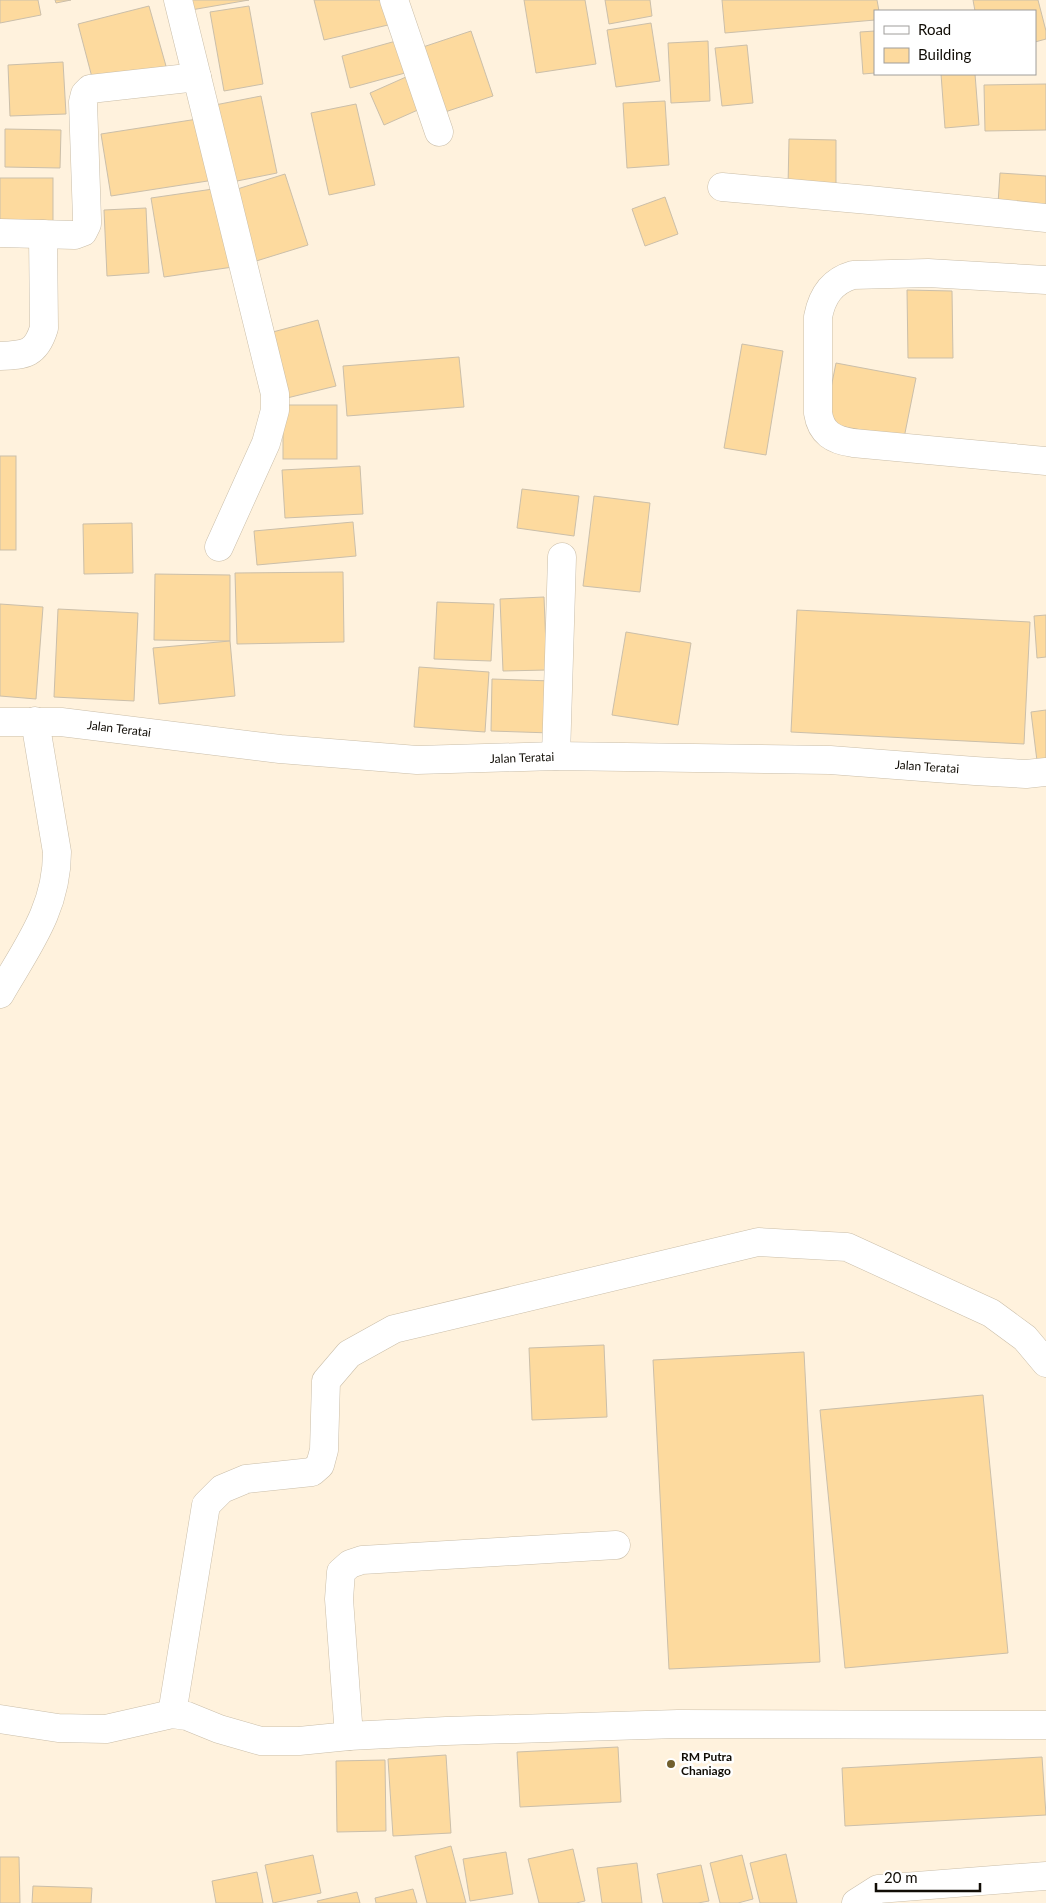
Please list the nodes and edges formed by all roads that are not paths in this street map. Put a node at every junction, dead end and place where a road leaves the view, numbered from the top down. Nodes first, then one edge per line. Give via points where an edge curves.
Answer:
1 (178, 0) edge
2 (394, 0) edge
3 (197, 77) junction
4 (440, 132) dead end
5 (722, 187) dead end
6 (1046, 218) edge
7 (0, 233) edge
8 (43, 234) junction
9 (1046, 280) edge
10 (0, 356) edge
11 (1046, 461) edge
12 (219, 547) dead end
13 (562, 557) dead end
14 (35, 721) junction
15 (0, 722) edge
16 (556, 756) junction
17 (1046, 772) edge
18 (0, 994) edge
19 (1046, 1364) edge
20 (616, 1544) dead end
21 (172, 1714) junction
22 (0, 1719) edge
23 (1046, 1725) edge
24 (349, 1736) junction
25 (1046, 1876) edge
26 (856, 1903) edge

1 - 3 street
2 - 4 street
3 - 8 street via 87,91 83,102 87,224 80,234
3 - 12 street via 274,394 273,417 266,443
5 - 6 street
7 - 8 street
8 - 10 street via 44,328 40,343 29,352
9 - 11 street via 928,273 853,274 842,278 826,293 818,317 818,413 825,432 832,438 853,443
13 - 16 street
14 - 15 street, Jalan Teratai
14 - 16 street, Jalan Teratai via 366,757 417,760
14 - 18 street via 57,868 45,916
16 - 17 street, Jalan Teratai via 830,760 1026,774
19 - 21 street via 1026,1338 991,1313 847,1247 758,1242 394,1329 349,1354 326,1381 324,1450 320,1465 312,1472 246,1479 222,1489 206,1505
20 - 24 street via 362,1560 344,1568 339,1599
21 - 22 street via 106,1729 58,1728
21 - 24 street via 260,1741
23 - 24 street via 678,1724
25 - 26 street via 878,1889

